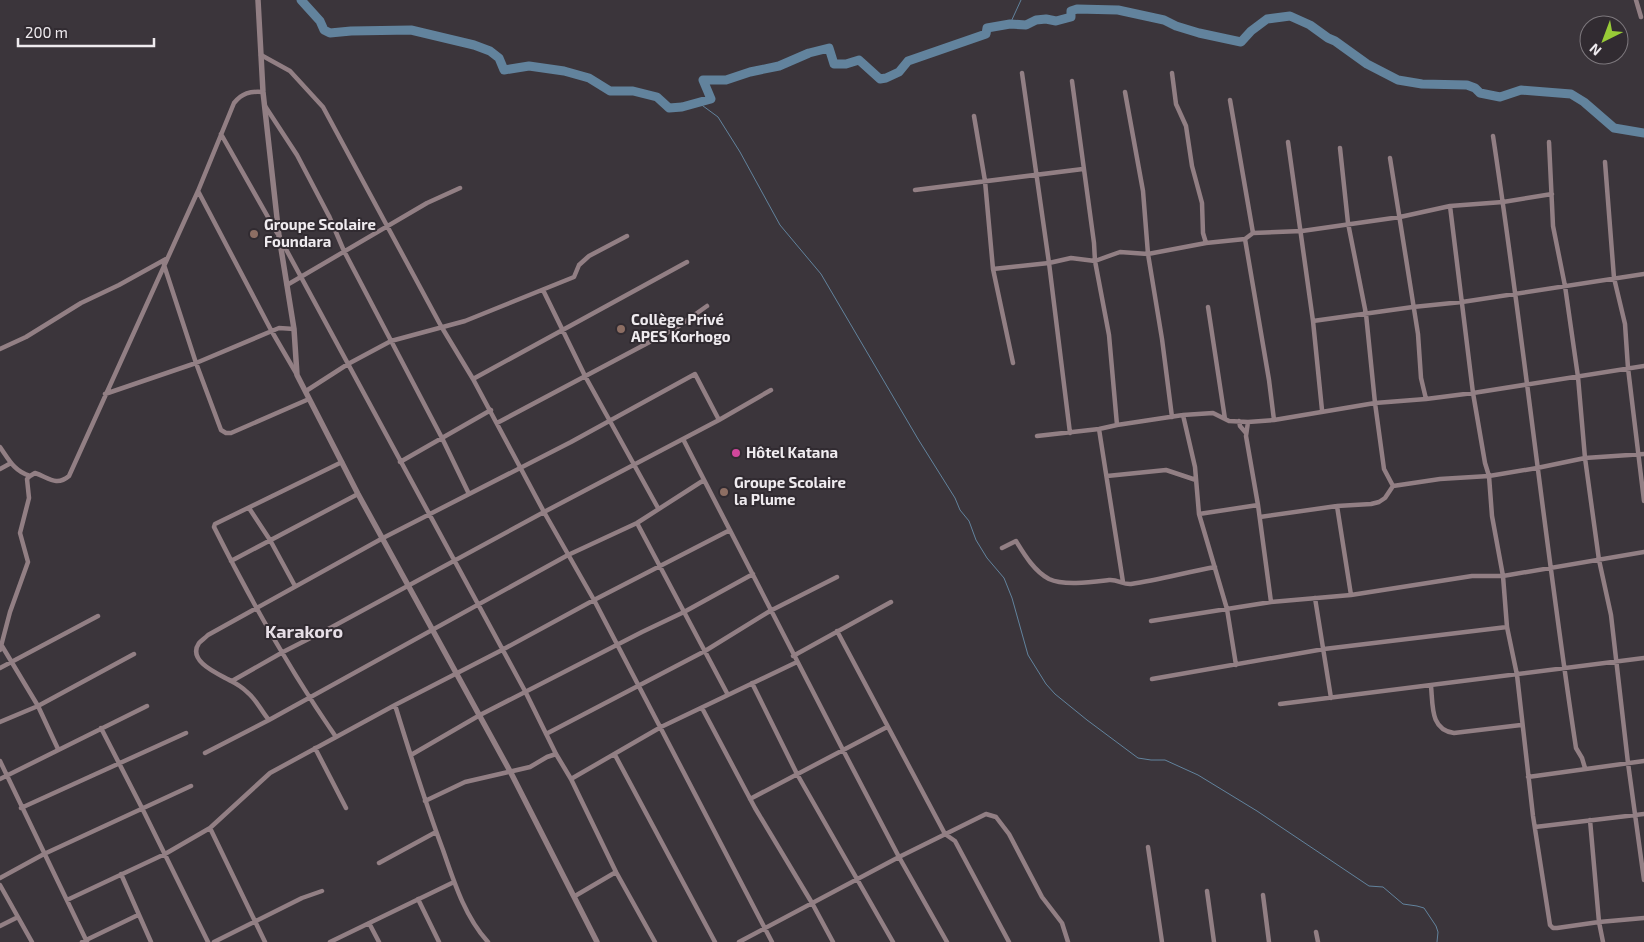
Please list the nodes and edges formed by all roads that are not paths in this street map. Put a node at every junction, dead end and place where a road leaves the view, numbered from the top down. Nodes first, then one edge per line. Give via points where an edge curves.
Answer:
1 (258, 0) edge
2 (1636, 0) edge
3 (1641, 16) dead end
4 (260, 55) junction
5 (1022, 73) dead end
6 (1172, 73) dead end
7 (1072, 80) dead end
8 (263, 92) junction
9 (1125, 92) dead end
10 (1230, 100) dead end
11 (264, 104) junction
12 (974, 116) dead end
13 (221, 134) junction
14 (1493, 136) dead end
15 (1288, 142) dead end
16 (1549, 142) dead end
17 (1340, 148) dead end
18 (1390, 158) dead end
19 (1605, 162) dead end
20 (1083, 168) junction
21 (1036, 174) junction
22 (985, 181) junction
23 (460, 188) dead end
24 (915, 190) dead end
25 (198, 191) junction
26 (1552, 194) junction
27 (1503, 202) junction
28 (1450, 206) junction
29 (1400, 217) junction
30 (1348, 223) junction
31 (388, 226) junction
32 (1302, 231) junction
33 (1253, 234) junction
34 (279, 236) junction
35 (626, 236) dead end
36 (1246, 240) junction
37 (1206, 243) junction
38 (344, 251) junction
39 (1148, 254) junction
40 (167, 258) junction
41 (1095, 261) junction
42 (687, 262) dead end
43 (1049, 263) junction
44 (164, 265) junction
45 (993, 269) junction
46 (1644, 274) edge
47 (301, 277) junction
48 (1614, 278) junction
49 (287, 286) junction
50 (1565, 286) junction
51 (543, 290) junction
52 (1516, 293) junction
53 (1462, 302) junction
54 (707, 306) dead end
55 (1208, 307) dead end
56 (1413, 307) junction
57 (1366, 314) junction
58 (1313, 321) junction
59 (441, 326) junction
60 (294, 329) junction
61 (271, 330) junction
62 (563, 331) junction
63 (391, 341) junction
64 (0, 349) edge
65 (1013, 363) dead end
66 (196, 364) junction
67 (348, 364) junction
68 (1644, 366) edge
69 (1628, 368) junction
70 (297, 375) junction
71 (585, 376) junction
72 (1578, 377) junction
73 (474, 379) junction
74 (1527, 383) junction
75 (771, 390) dead end
76 (306, 391) junction
77 (1473, 393) junction
78 (105, 394) junction
79 (309, 399) junction
80 (1426, 399) junction
81 (1375, 403) junction
82 (490, 410) junction
83 (1322, 410) junction
84 (1183, 415) junction
85 (1172, 417) junction
86 (609, 419) junction
87 (1225, 419) junction
88 (719, 420) junction
89 (1274, 420) junction
90 (1239, 421) junction
91 (1248, 422) junction
92 (498, 423) junction
93 (1117, 425) junction
94 (1099, 429) junction
95 (1070, 433) junction
96 (1246, 433) junction
97 (1037, 436) dead end
98 (442, 438) junction
99 (683, 439) junction
100 (0, 447) edge
101 (1644, 454) edge
102 (1638, 455) junction
103 (1585, 458) junction
104 (342, 462) junction
105 (400, 462) junction
106 (11, 463) junction
107 (634, 465) junction
108 (520, 467) junction
109 (0, 468) edge
110 (1537, 468) junction
111 (30, 476) junction
112 (1107, 476) junction
113 (1489, 476) junction
114 (704, 480) junction
115 (1196, 480) junction
116 (1393, 486) junction
117 (358, 494) junction
118 (469, 494) junction
119 (1644, 501) edge
120 (1258, 505) junction
121 (1337, 506) junction
122 (249, 508) junction
123 (658, 508) junction
124 (544, 512) junction
125 (429, 514) junction
126 (1199, 514) junction
127 (1260, 517) junction
128 (637, 523) junction
129 (730, 530) junction
130 (383, 538) junction
131 (270, 540) junction
132 (1002, 548) dead end
133 (1644, 552) edge
134 (568, 555) junction
135 (1599, 560) junction
136 (231, 561) junction
137 (454, 561) junction
138 (1215, 567) junction
139 (660, 568) junction
140 (1551, 568) junction
141 (753, 574) junction
142 (1502, 576) junction
143 (837, 577) dead end
144 (1123, 582) junction
145 (295, 586) junction
146 (408, 586) junction
147 (1351, 595) junction
148 (1315, 598) junction
149 (594, 600) junction
150 (891, 602) dead end
151 (1271, 602) junction
152 (477, 604) junction
153 (257, 607) junction
154 (1228, 609) junction
155 (770, 611) junction
156 (684, 612) junction
157 (98, 616) dead end
158 (1152, 621) dead end
159 (1507, 627) junction
160 (434, 631) junction
161 (837, 631) junction
162 (616, 645) junction
163 (1, 648) edge
164 (1324, 649) junction
165 (502, 650) junction
166 (705, 651) junction
167 (283, 652) junction
168 (134, 654) dead end
169 (794, 656) junction
170 (1644, 658) edge
171 (12, 661) junction
172 (797, 662) junction
173 (1616, 662) junction
174 (1236, 665) junction
175 (0, 668) edge
176 (1564, 669) junction
177 (457, 673) junction
178 (1516, 675) junction
179 (1152, 679) dead end
180 (232, 681) junction
181 (752, 683) junction
182 (638, 686) junction
183 (1431, 686) junction
184 (525, 692) junction
185 (728, 695) junction
186 (310, 698) junction
187 (1331, 698) junction
188 (1280, 704) dead end
189 (395, 705) junction
190 (38, 706) junction
191 (147, 706) dead end
192 (702, 708) junction
193 (480, 714) junction
194 (269, 720) junction
195 (0, 722) edge
196 (1521, 725) junction
197 (661, 727) junction
198 (887, 727) junction
199 (100, 728) junction
200 (186, 733) dead end
201 (546, 734) junction
202 (336, 738) junction
203 (315, 748) junction
204 (58, 749) junction
205 (842, 750) junction
206 (205, 753) dead end
207 (556, 754) junction
208 (411, 755) junction
209 (615, 755) junction
210 (1644, 761) edge
211 (0, 762) edge
212 (119, 763) junction
213 (1628, 763) junction
214 (1585, 768) junction
215 (511, 773) junction
216 (797, 774) junction
217 (7, 775) junction
218 (1528, 777) junction
219 (0, 779) edge
220 (571, 779) junction
221 (191, 786) dead end
222 (750, 799) junction
223 (425, 801) junction
224 (21, 808) junction
225 (142, 808) junction
226 (346, 808) dead end
227 (1644, 814) edge
228 (1635, 815) junction
229 (1590, 820) junction
230 (1535, 827) junction
231 (210, 828) junction
232 (436, 832) junction
233 (945, 834) junction
234 (1148, 848) dead end
235 (44, 854) junction
236 (165, 854) junction
237 (899, 857) junction
238 (379, 863) dead end
239 (616, 872) junction
240 (121, 874) junction
241 (0, 878) edge
242 (858, 879) junction
243 (1644, 880) edge
244 (454, 882) junction
245 (0, 885) edge
246 (322, 891) dead end
247 (1206, 891) dead end
248 (575, 896) junction
249 (1262, 896) dead end
250 (67, 900) junction
251 (418, 900) junction
252 (812, 903) junction
253 (138, 915) junction
254 (18, 917) junction
255 (1644, 918) edge
256 (254, 922) junction
257 (1599, 922) junction
258 (369, 923) junction
259 (0, 926) edge
260 (765, 929) junction
261 (1316, 932) dead end
262 (85, 941) edge
263 (32, 942) edge
264 (151, 942) edge
265 (208, 942) edge
266 (214, 942) edge
267 (264, 942) edge
268 (330, 942) edge
269 (379, 942) edge
270 (439, 942) edge
271 (488, 942) edge
272 (597, 942) edge
273 (656, 942) edge
274 (714, 942) edge
275 (739, 942) edge
276 (772, 942) edge
277 (833, 942) edge
278 (893, 942) edge
279 (946, 942) edge
280 (1008, 942) edge
281 (1068, 942) edge
282 (1162, 942) edge
283 (1214, 942) edge
284 (1269, 942) edge
285 (1318, 942) edge
286 (1603, 942) edge

1 - 4 street
2 - 3 street
4 - 8 street
4 - 31 street via 290,71 323,107
5 - 21 street
6 - 37 street via 1176,104 1186,126 1202,203
7 - 20 street
8 - 11 street
8 - 13 street via 245,92 239,97
9 - 39 street via 1143,191
10 - 33 street
11 - 34 street
11 - 38 street via 297,155
12 - 22 street
13 - 25 street
13 - 34 street
14 - 27 street
15 - 32 street
16 - 26 street
17 - 30 street
18 - 29 street
19 - 48 street
20 - 21 street
20 - 41 street
21 - 22 street
21 - 43 street
22 - 24 street
22 - 45 street
23 - 31 street
25 - 40 street
25 - 61 street
26 - 27 street
26 - 50 street via 1553,226
27 - 28 street
27 - 52 street
28 - 29 street
28 - 53 street
29 - 30 street
29 - 56 street
30 - 32 street
30 - 57 street
31 - 38 street
31 - 59 street
32 - 33 street
32 - 58 street
33 - 36 street
34 - 47 street
34 - 49 street
35 - 51 street via 588,256 574,277
36 - 37 street
36 - 89 street
37 - 39 street
38 - 47 street
38 - 63 street
39 - 41 street via 1120,252
39 - 85 street
40 - 44 street
40 - 64 street
41 - 43 street via 1071,258
41 - 93 street via 1109,335
42 - 62 street
43 - 45 street
43 - 95 street
44 - 66 street
44 - 78 street
45 - 65 street
46 - 48 street
47 - 49 street
47 - 67 street
48 - 50 street
48 - 69 street via 1625,324
49 - 60 street
50 - 52 street
50 - 72 street
51 - 59 street via 465,321
51 - 62 street
52 - 53 street
52 - 74 street
53 - 56 street
53 - 77 street
54 - 71 street via 676,328
55 - 87 street
56 - 57 street
56 - 80 street
57 - 58 street
57 - 81 street
58 - 83 street
59 - 63 street
59 - 73 street
60 - 61 street
60 - 70 street
61 - 66 street
61 - 70 street
62 - 71 street
62 - 73 street
63 - 67 street
63 - 98 street
66 - 78 street
66 - 79 street via 221,430 226,433
67 - 76 street
67 - 105 street
68 - 69 street
69 - 72 street
69 - 102 street
70 - 76 street
71 - 86 street
71 - 92 street
72 - 74 street
72 - 103 street
73 - 82 street
74 - 77 street
74 - 110 street
75 - 88 street
76 - 79 street
77 - 80 street
77 - 113 street
78 - 111 street via 69,476 58,482 35,473
79 - 104 street
80 - 81 street
81 - 83 street
81 - 116 street via 1384,469
82 - 92 street
82 - 98 street
83 - 89 street
84 - 85 street
84 - 87 street via 1213,413
84 - 115 street
85 - 93 street
86 - 88 street via 695,374
86 - 107 street
86 - 108 street
87 - 90 street
88 - 99 street
89 - 91 street
90 - 91 street
90 - 96 street
91 - 96 street
92 - 108 street
93 - 94 street
94 - 95 street
94 - 112 street
95 - 97 street
96 - 120 street
98 - 105 street
98 - 118 street
99 - 107 street
99 - 114 street
100 - 106 street
101 - 102 street
102 - 103 street
102 - 119 street
103 - 110 street
103 - 135 street
104 - 117 street
104 - 122 street
105 - 125 street
106 - 109 street
106 - 111 street via 18,471
107 - 123 street
107 - 124 street
108 - 118 street
108 - 124 street
110 - 113 street
110 - 140 street
111 - 163 street via 27,479 29,498 20,533 28,562
112 - 115 street via 1166,470
112 - 144 street
113 - 116 street
113 - 142 street
114 - 123 street
114 - 129 street
115 - 126 street
116 - 121 street via 1379,502
117 - 130 street
117 - 131 street
118 - 125 street
120 - 126 street
120 - 127 street
121 - 127 street
121 - 147 street
122 - 131 street
122 - 136 street via 214,527
123 - 128 street
124 - 134 street
124 - 137 street
125 - 130 street
125 - 137 street
126 - 138 street
127 - 151 street
128 - 134 street
128 - 139 street
129 - 139 street
129 - 141 street
130 - 145 street
130 - 146 street
131 - 136 street
131 - 145 street
132 - 144 street via 1016,541 1041,574 1050,580 1082,584 1111,580
133 - 135 street
134 - 149 street
134 - 152 street
135 - 140 street
135 - 173 street via 1611,615
136 - 153 street
137 - 146 street
137 - 152 street
138 - 144 street via 1128,584
138 - 154 street
139 - 149 street
139 - 156 street
140 - 142 street
140 - 176 street
141 - 155 street
141 - 156 street
142 - 147 street via 1472,576
142 - 159 street
143 - 155 street
145 - 153 street
146 - 160 street
146 - 167 street
147 - 148 street
148 - 151 street
148 - 164 street
149 - 162 street
149 - 165 street
150 - 161 street
151 - 154 street
152 - 160 street
152 - 165 street
153 - 167 street
153 - 180 street via 198,644 200,659 208,669
154 - 158 street
154 - 174 street
155 - 166 street
155 - 169 street
156 - 162 street
156 - 166 street
157 - 171 street
159 - 164 street
159 - 178 street
160 - 177 street
160 - 186 street
161 - 169 street
161 - 198 street
162 - 182 street
162 - 184 street
163 - 171 street
164 - 174 street
164 - 187 street
165 - 177 street
165 - 184 street
166 - 182 street
166 - 185 street
167 - 180 street
167 - 186 street
168 - 190 street
169 - 172 street
170 - 173 street
171 - 175 street
171 - 190 street
172 - 181 street
172 - 205 street
173 - 176 street
173 - 213 street
174 - 179 street
176 - 178 street
176 - 214 street via 1576,748
177 - 189 street
177 - 193 street
178 - 183 street
178 - 196 street
180 - 194 street via 254,698
181 - 185 street
181 - 216 street
182 - 197 street
182 - 201 street
183 - 187 street
183 - 196 street via 1436,720 1443,731 1454,733
184 - 193 street
184 - 201 street
185 - 192 street
186 - 194 street
186 - 202 street
187 - 188 street
189 - 202 street
189 - 208 street
190 - 195 street
190 - 204 street
191 - 199 street
192 - 197 street
192 - 222 street
193 - 208 street
193 - 215 street
194 - 206 street
196 - 218 street
197 - 209 street
197 - 260 street
198 - 205 street
198 - 233 street
199 - 204 street
199 - 212 street
200 - 212 street
201 - 207 street
202 - 203 street
203 - 226 street
203 - 231 street via 270,773
204 - 217 street
205 - 216 street
205 - 237 street
207 - 215 street
207 - 220 street
208 - 223 street
209 - 220 street
209 - 274 street
210 - 213 street
211 - 217 street
212 - 224 street
212 - 225 street
213 - 214 street
213 - 228 street
214 - 218 street
215 - 223 street via 465,782
215 - 248 street
216 - 222 street
216 - 242 street
217 - 219 street
217 - 224 street
218 - 230 street
220 - 239 street
221 - 225 street
222 - 252 street
223 - 232 street
224 - 235 street
225 - 235 street
225 - 236 street
227 - 228 street
228 - 229 street
228 - 243 street
229 - 230 street
229 - 257 street
230 - 257 street via 1550,925 1557,928
231 - 236 street
231 - 256 street
232 - 238 street
232 - 244 street
233 - 237 street
233 - 280 street via 955,841
233 - 281 street via 986,814 996,817 1009,834 1042,897 1062,923
234 - 282 street
235 - 241 street
235 - 250 street
236 - 240 street
236 - 265 street
237 - 242 street
237 - 279 street
239 - 248 street
239 - 273 street
240 - 250 street
240 - 253 street
242 - 252 street
242 - 278 street
244 - 251 street
244 - 271 street via 476,929
245 - 254 street
246 - 256 street
247 - 283 street
248 - 272 street
249 - 284 street
250 - 262 street
251 - 258 street
251 - 270 street
252 - 260 street
252 - 277 street
253 - 262 street
253 - 264 street
254 - 259 street
254 - 263 street
255 - 257 street
256 - 266 street
256 - 267 street
257 - 286 street
258 - 268 street
258 - 269 street
260 - 275 street
260 - 276 street
261 - 285 street

